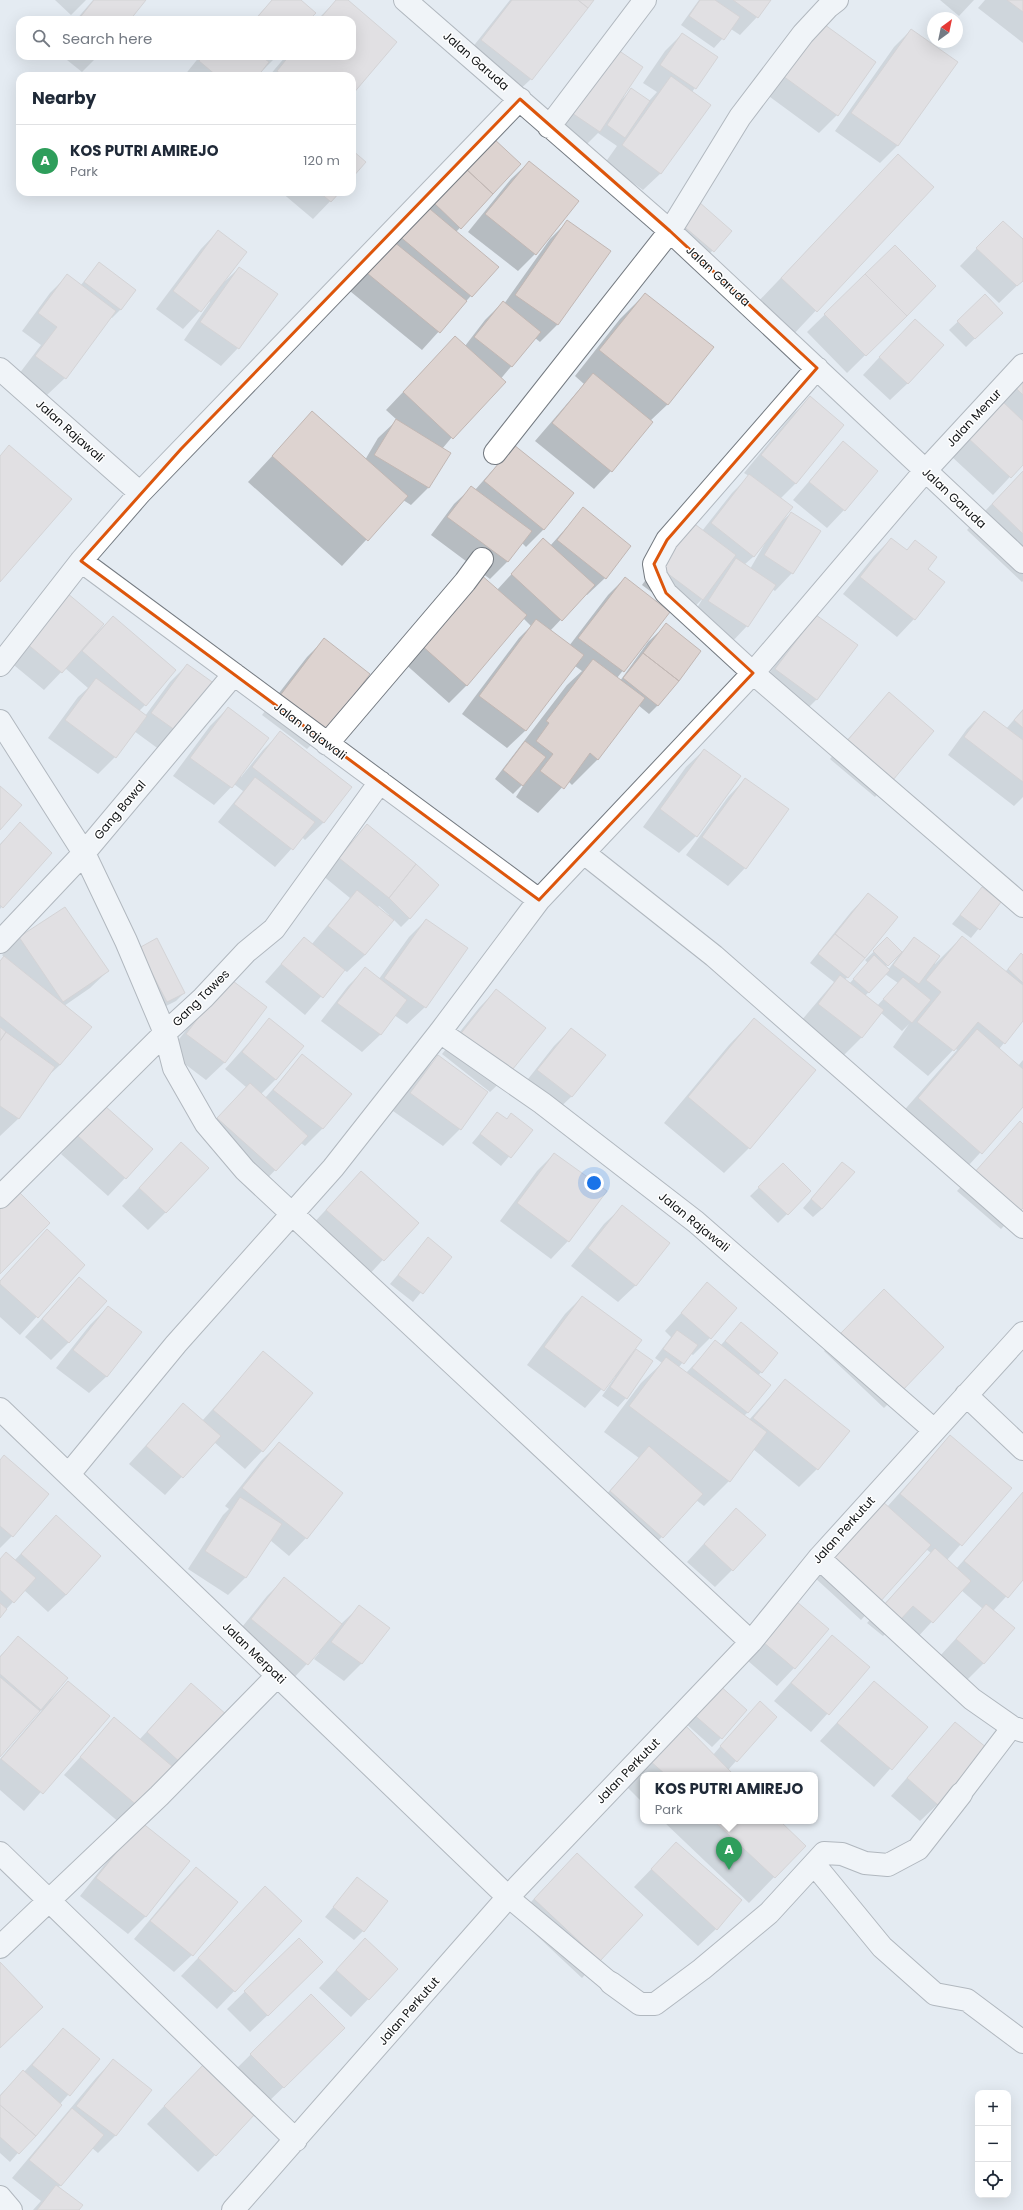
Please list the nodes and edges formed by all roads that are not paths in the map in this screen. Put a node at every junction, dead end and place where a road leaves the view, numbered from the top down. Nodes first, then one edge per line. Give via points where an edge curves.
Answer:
1 (405, 0) edge
2 (645, 0) edge
3 (837, 0) edge
4 (520, 99) junction
5 (549, 127) junction
6 (670, 232) junction
7 (1023, 365) edge
8 (817, 368) junction
9 (0, 369) edge
10 (495, 453) dead end
11 (925, 471) junction
12 (140, 493) junction
13 (482, 558) dead end
14 (81, 561) junction
15 (1023, 562) edge
16 (0, 665) edge
17 (753, 673) junction
18 (234, 674) junction
19 (0, 721) edge
20 (327, 744) junction
21 (380, 782) junction
22 (84, 852) junction
23 (584, 853) junction
24 (539, 900) junction
25 (1023, 906) edge
26 (0, 942) edge
27 (440, 1032) junction
28 (165, 1034) junction
29 (0, 1197) edge
30 (292, 1214) junction
31 (1023, 1227) edge
32 (1023, 1334) edge
33 (966, 1395) junction
34 (0, 1409) edge
35 (934, 1430) junction
36 (1023, 1449) edge
37 (69, 1474) junction
38 (819, 1558) junction
39 (751, 1642) junction
40 (277, 1676) junction
41 (1017, 1729) edge
42 (961, 1794) joint
43 (0, 1853) edge
44 (814, 1864) junction
45 (508, 1897) junction
46 (49, 1902) junction
47 (0, 1947) edge
48 (611, 1983) joint
49 (1023, 2042) edge
50 (296, 2140) junction
51 (0, 2197) edge
52 (11, 2210) edge
53 (233, 2210) edge

1 - 4 street, Jalan Garuda
2 - 5 street
3 - 6 street via 803,34 740,117
4 - 5 street, Jalan Garuda
4 - 12 street
5 - 6 street, Jalan Garuda
6 - 8 street, Jalan Garuda
6 - 10 street
7 - 11 street, Jalan Menur
8 - 11 street, Jalan Garuda
8 - 17 street via 667,540 654,564 656,576 666,593
9 - 12 street, Jalan Rajawali
11 - 15 street, Jalan Garuda
11 - 17 street, Jalan Menur
12 - 14 street
13 - 20 street via 465,582
14 - 16 street
14 - 18 street, Jalan Rajawali
17 - 23 street, Jalan Menur
17 - 25 street
18 - 20 street, Jalan Rajawali
18 - 22 street, Gang Bawal
19 - 22 street
20 - 21 street, Jalan Rajawali
21 - 24 street, Jalan Rajawali
21 - 28 street, Gang Tawes via 274,929 246,952
22 - 26 street, Gang Bawal
22 - 28 street via 126,941
23 - 24 street, Jalan Menur
23 - 31 street via 714,956
24 - 27 street, Jalan Menur
27 - 30 street, Jalan Menur via 333,1168
27 - 35 street, Jalan Rajawali via 542,1103 696,1222
28 - 29 street, Gang Tawes
28 - 30 street via 174,1068 206,1124 245,1170
30 - 37 street, Jalan Menur via 176,1344
30 - 39 street
32 - 33 street, Jalan Perkutut
33 - 35 street, Jalan Perkutut
33 - 36 street
34 - 37 street, Jalan Merpati
35 - 38 street, Jalan Perkutut
37 - 40 street, Jalan Merpati
38 - 39 street, Jalan Perkutut
38 - 41 street via 972,1699
39 - 45 street, Jalan Perkutut
40 - 45 street, Jalan Merpati
40 - 46 street via 159,1796
41 - 42 lane
42 - 44 street via 918,1849 888,1865 865,1863 842,1854 824,1853
43 - 46 street
44 - 48 street via 768,1913 655,2004 640,2004
44 - 49 street via 882,1948 935,1994 967,2000
45 - 48 lane
45 - 50 street, Jalan Perkutut
46 - 47 street
46 - 50 street
50 - 53 street, Jalan Perkutut
51 - 52 street

